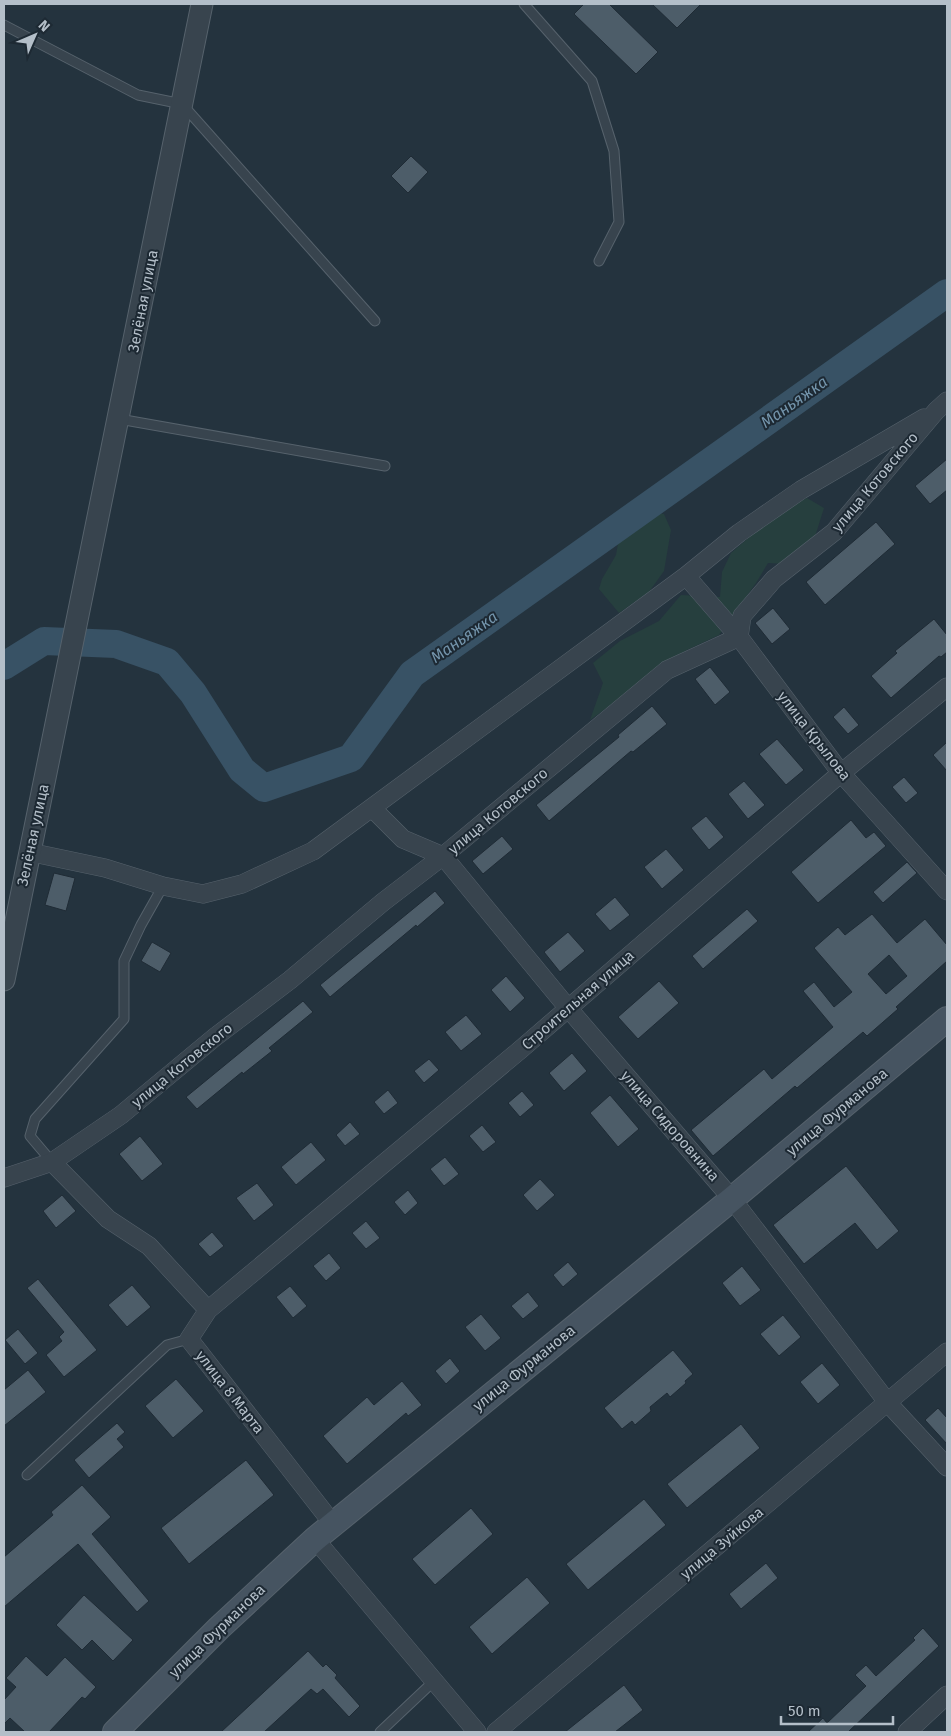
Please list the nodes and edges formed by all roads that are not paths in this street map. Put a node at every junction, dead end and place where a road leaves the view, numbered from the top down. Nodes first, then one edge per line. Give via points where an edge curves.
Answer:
1 (202, 4) edge
2 (524, 4) edge
3 (4, 25) edge
4 (182, 104) junction
5 (599, 261) dead end
6 (374, 321) dead end
7 (941, 406) edge
8 (119, 419) junction
9 (385, 466) dead end
10 (686, 576) junction
11 (739, 637) junction
12 (947, 687) edge
13 (841, 774) junction
14 (372, 808) junction
15 (29, 852) junction
16 (443, 856) junction
17 (163, 886) junction
18 (947, 891) edge
19 (4, 980) edge
20 (568, 1008) junction
21 (947, 1019) edge
22 (52, 1162) junction
23 (4, 1178) edge
24 (732, 1198) junction
25 (208, 1310) junction
26 (189, 1339) junction
27 (947, 1352) edge
28 (888, 1403) junction
29 (947, 1467) edge
30 (27, 1475) dead end
31 (333, 1524) junction
32 (315, 1539) junction
33 (433, 1682) junction
34 (947, 1695) edge
35 (115, 1732) edge
36 (380, 1732) edge
37 (477, 1732) edge
38 (496, 1732) edge
39 (907, 1732) edge

1 - 4 street, Зелёная улица
2 - 5 lane via 592,81 614,152 619,222
3 - 4 lane via 138,95
4 - 6 lane
4 - 8 street, Зелёная улица
7 - 10 street via 801,490 739,533
7 - 11 street, улица Котовского via 834,532 774,579 742,616
8 - 9 lane
8 - 15 street, Зелёная улица
10 - 11 street, улица Крылова
10 - 14 street
11 - 13 street, улица Крылова
11 - 16 street, улица Котовского via 667,670
12 - 13 street, Строительная улица
13 - 18 street, улица Крылова
13 - 20 street, Строительная улица
14 - 16 street, улица Сидоровнина via 403,839
14 - 17 street via 313,851 242,884 203,894
15 - 17 street via 106,868
15 - 19 street, Зелёная улица
16 - 20 street, улица Сидоровнина
16 - 22 street, улица Котовского via 121,1116
17 - 22 lane via 124,961 124,1019 35,1119 30,1136
20 - 24 street, улица Сидоровнина
20 - 25 street, Строительная улица
21 - 24 main road, улица Фурманова
22 - 23 street, улица Котовского
22 - 25 street via 108,1219 149,1246
24 - 28 street, улица Сидоровнина
24 - 31 main road, улица Фурманова
25 - 26 street, улица 8 Марта
26 - 30 lane via 167,1345
26 - 31 street, улица 8 Марта
27 - 28 street, улица Зуйкова
28 - 29 street, улица Сидоровнина
28 - 38 street, улица Зуйкова
31 - 32 main road, улица Фурманова
32 - 33 street
32 - 35 main road, улица Фурманова via 218,1628
33 - 36 lane
33 - 37 street
34 - 39 street

